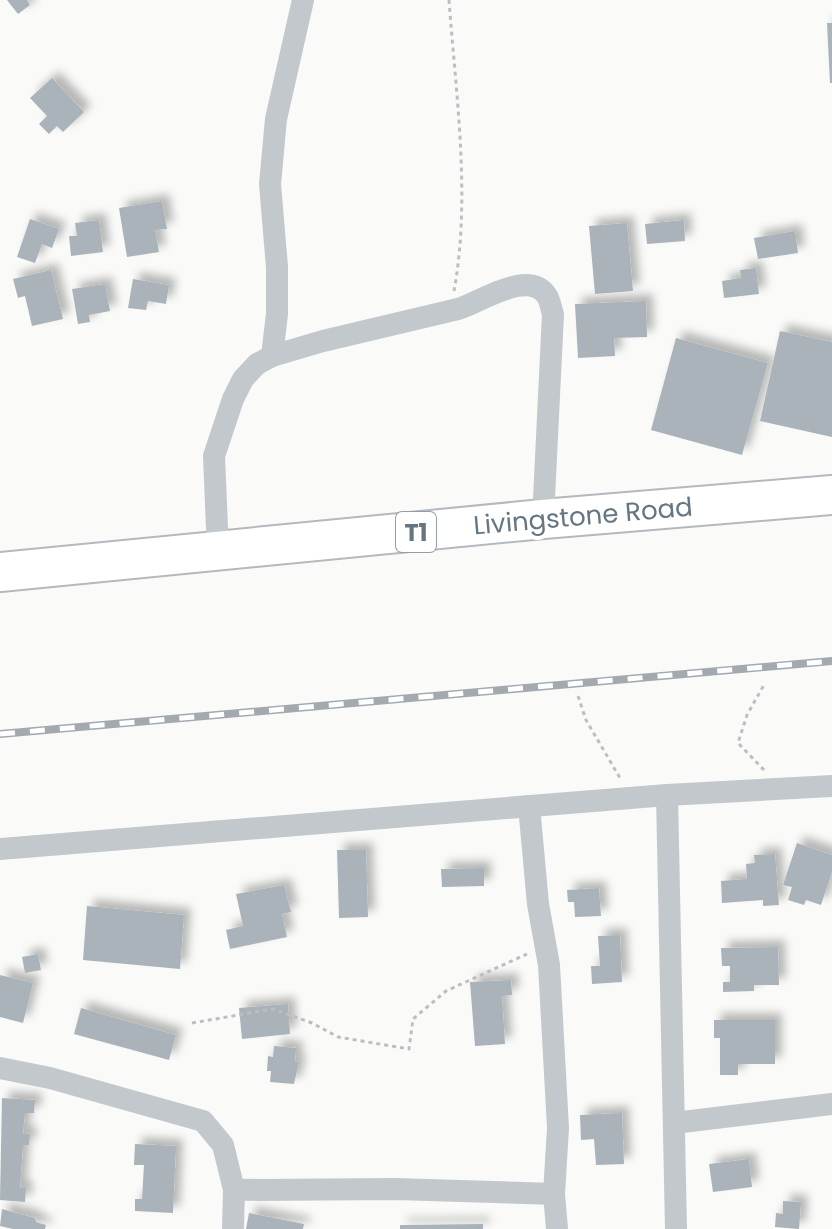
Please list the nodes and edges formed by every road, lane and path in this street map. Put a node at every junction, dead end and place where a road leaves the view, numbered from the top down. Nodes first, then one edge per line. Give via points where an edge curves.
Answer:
1 (303, 0) edge
2 (449, 0) edge
3 (458, 309) junction
4 (272, 356) junction
5 (832, 495) edge
6 (543, 519) junction
7 (218, 552) junction
8 (0, 572) edge
9 (765, 683) dead end
10 (578, 696) dead end
11 (770, 775) dead end
12 (832, 786) edge
13 (667, 795) junction
14 (632, 798) junction
15 (529, 806) junction
16 (0, 849) edge
17 (545, 947) junction
18 (192, 1023) dead end
19 (0, 1068) edge
20 (832, 1104) edge
21 (674, 1123) junction
22 (234, 1190) junction
23 (554, 1194) junction
24 (233, 1229) edge
25 (557, 1229) edge
26 (676, 1229) edge

1 - 4 street via 276,119 270,184 277,282
2 - 3 path via 462,199 453,288
3 - 4 street
3 - 6 street via 512,286 526,284 547,296 553,314
4 - 7 street via 243,379 214,456
5 - 6 highway, Livingstone Road / T1
6 - 7 highway, Livingstone Road / T1
7 - 8 highway, Livingstone Road / T1
9 - 11 path via 738,743
10 - 14 path via 586,720
12 - 13 street
13 - 14 street
13 - 21 street
14 - 15 street
15 - 16 street
15 - 17 street
17 - 18 path via 446,991 413,1019 409,1049 338,1037 273,1009
17 - 23 street via 558,1128
19 - 22 street via 203,1121 223,1145
20 - 21 street
21 - 26 street
22 - 23 street
22 - 24 street
23 - 25 street

